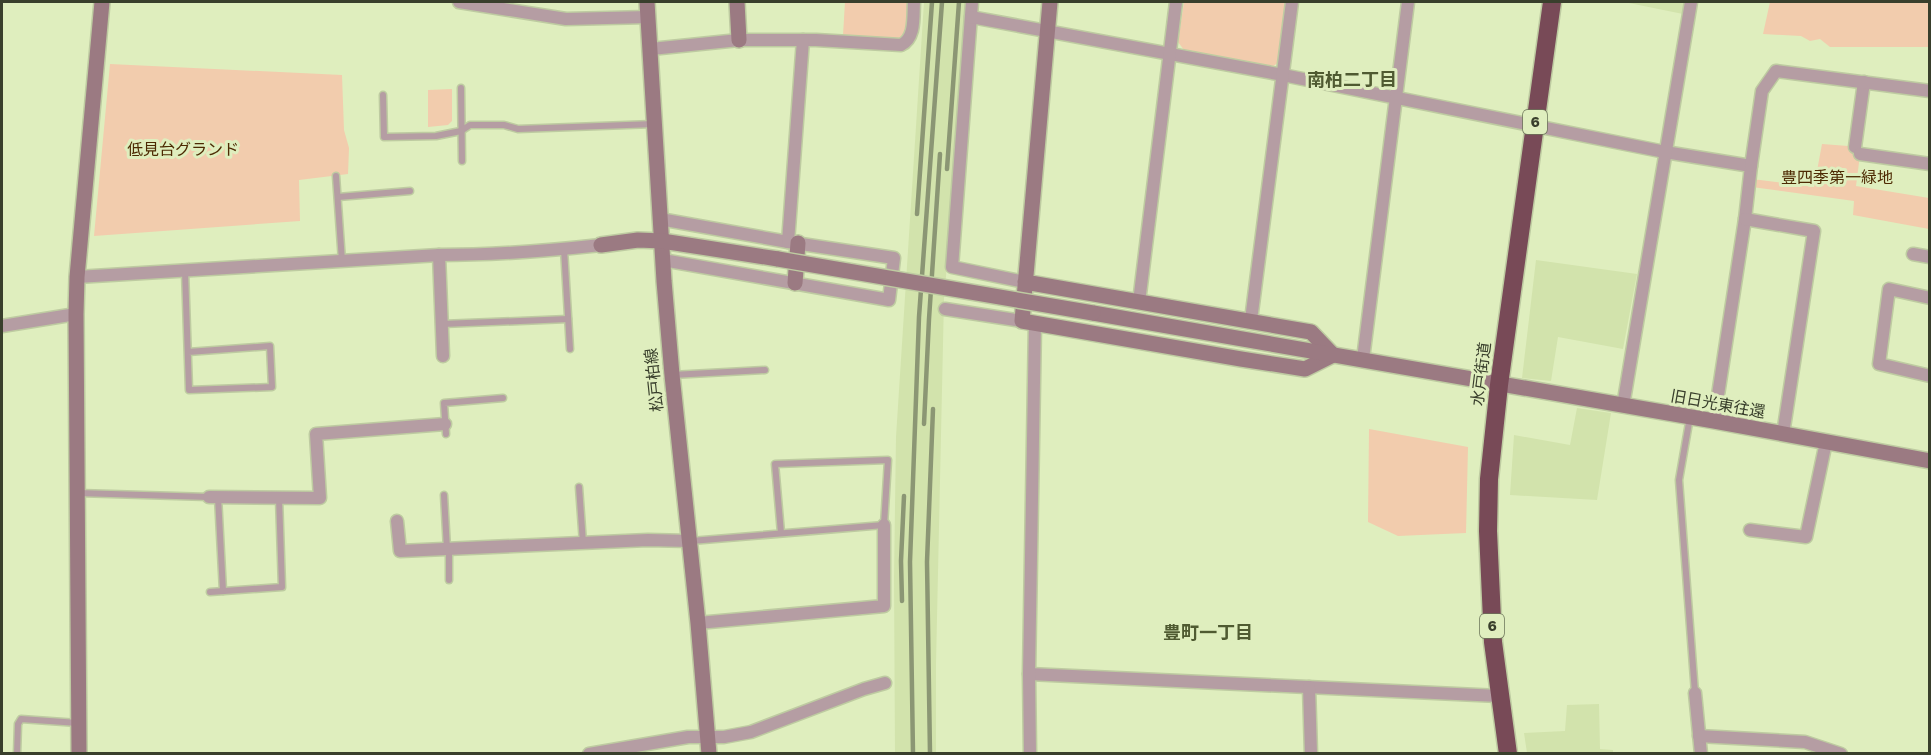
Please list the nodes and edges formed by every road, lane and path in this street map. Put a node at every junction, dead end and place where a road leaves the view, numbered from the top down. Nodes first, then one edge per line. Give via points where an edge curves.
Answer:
1 (102, 2) edge
2 (459, 2) edge
3 (737, 2) edge
4 (914, 2) edge
5 (972, 2) edge
6 (1050, 2) edge
7 (1176, 2) edge
8 (1292, 2) edge
9 (1408, 2) edge
10 (1552, 2) edge
11 (1691, 2) edge
12 (647, 9) edge
13 (971, 17) junction
14 (1048, 32) junction
15 (739, 40) junction
16 (803, 40) junction
17 (651, 49) junction
18 (1170, 54) junction
19 (1283, 75) junction
20 (1864, 82) junction
21 (461, 88) dead end
22 (1929, 91) edge
23 (383, 95) dead end
24 (1397, 98) junction
25 (655, 124) junction
26 (1535, 126) junction
27 (461, 131) junction
28 (1665, 152) junction
29 (462, 161) dead end
30 (1929, 164) edge
31 (1751, 166) junction
32 (336, 176) dead end
33 (410, 191) dead end
34 (338, 197) junction
35 (660, 219) junction
36 (1745, 219) junction
37 (662, 241) junction
38 (793, 243) junction
39 (601, 245) joint
40 (564, 249) junction
41 (1913, 254) dead end
42 (439, 255) junction
43 (1929, 257) edge
44 (663, 260) junction
45 (342, 261) junction
46 (185, 270) junction
47 (77, 277) junction
48 (1025, 282) junction
49 (795, 283) junction
50 (1929, 298) edge
51 (1139, 302) junction
52 (945, 309) dead end
53 (76, 314) junction
54 (568, 319) junction
55 (1251, 321) junction
56 (1028, 322) junction
57 (442, 324) junction
58 (2, 326) edge
59 (570, 349) dead end
60 (188, 352) junction
61 (1333, 355) junction
62 (443, 356) dead end
63 (1363, 359) junction
64 (765, 370) dead end
65 (672, 375) junction
66 (1929, 376) edge
67 (1499, 385) junction
68 (503, 399) dead end
69 (1623, 406) junction
70 (1690, 417) junction
71 (1714, 421) junction
72 (446, 429) joint
73 (1783, 434) junction
74 (1826, 442) junction
75 (1929, 461) edge
76 (579, 487) dead end
77 (77, 493) junction
78 (444, 495) dead end
79 (214, 497) junction
80 (279, 498) junction
81 (397, 521) dead end
82 (884, 525) junction
83 (1750, 530) dead end
84 (781, 533) junction
85 (690, 541) junction
86 (583, 543) junction
87 (448, 549) junction
88 (449, 580) dead end
89 (223, 591) junction
90 (210, 592) dead end
91 (698, 623) junction
92 (1029, 674) junction
93 (885, 683) dead end
94 (1309, 687) junction
95 (1695, 693) joint
96 (1499, 696) junction
97 (78, 723) junction
98 (1699, 736) junction
99 (707, 738) junction
100 (17, 753) edge
101 (79, 753) edge
102 (589, 753) edge
103 (708, 753) edge
104 (1030, 753) edge
105 (1311, 753) edge
106 (1508, 753) edge
107 (1701, 753) edge
108 (1841, 753) edge

1 - 47 street
2 - 12 street via 566,18
3 - 15 street
4 - 16 street via 907,43
5 - 13 street
6 - 14 street
7 - 18 street
8 - 19 street
9 - 24 street
10 - 26 highway, 水戸街道 / 6
11 - 28 street
12 - 17 street, 松戸柏線
13 - 14 street
13 - 48 street via 952,267
14 - 18 street
14 - 48 street
15 - 16 street
15 - 17 street
16 - 38 street
17 - 25 street, 松戸柏線
18 - 19 street
18 - 51 street
19 - 24 street
19 - 55 street
20 - 22 street
20 - 30 street via 1858,151
20 - 31 street via 1776,71 1762,91
21 - 27 lane
23 - 27 lane via 384,137 436,136
24 - 26 street
24 - 63 street
25 - 27 lane via 518,129 470,125
25 - 35 street, 松戸柏線
26 - 28 street
26 - 67 highway, 水戸街道 / 6
27 - 29 lane
28 - 31 street
28 - 69 street
31 - 36 street
32 - 34 lane
33 - 34 lane
34 - 45 lane
35 - 37 street, 松戸柏線
35 - 38 street
36 - 71 street
36 - 73 street via 1814,231
37 - 39 street, 旧日光東往還
37 - 44 street, 松戸柏線
37 - 61 street, 旧日光東往還, bridge
38 - 49 street
38 - 49 street via 894,258 889,300
39 - 40 street
40 - 42 street
40 - 54 lane
41 - 43 street
42 - 45 street
42 - 57 street
44 - 49 street
44 - 65 street, 松戸柏線
45 - 46 street
46 - 47 street
46 - 60 lane
47 - 53 street
48 - 51 street
48 - 56 street
50 - 66 street via 1889,290 1879,364
51 - 55 street
52 - 56 street
53 - 58 street
53 - 77 street
54 - 57 lane
54 - 59 lane
55 - 61 street via 1311,332
56 - 61 street via 1305,369
56 - 92 street
57 - 62 street
60 - 60 lane via 189,390 272,387 270,346
61 - 63 street, 旧日光東往還
63 - 67 street, 旧日光東往還
64 - 65 lane
65 - 85 street, 松戸柏線
67 - 69 street, 旧日光東往還
67 - 96 highway, 水戸街道 / 6 via 1488,531
68 - 72 lane via 444,403
69 - 70 street, 旧日光東往還
70 - 71 street, 旧日光東往還
70 - 95 lane via 1678,480
71 - 73 street, 旧日光東往還
72 - 80 street via 316,434 320,498
73 - 74 street, 旧日光東往還
74 - 75 street, 旧日光東往還
74 - 83 street via 1806,537
76 - 86 lane
77 - 79 lane
77 - 97 street
78 - 87 lane
79 - 80 street
79 - 89 lane
80 - 89 lane via 282,587
81 - 87 street via 400,551
82 - 84 lane
82 - 84 lane via 888,460 775,464
82 - 91 street via 884,606
84 - 85 lane
85 - 86 street
85 - 91 street, 松戸柏線
86 - 87 street
87 - 88 lane
89 - 90 lane
91 - 99 street, 松戸柏線
92 - 94 street
92 - 104 street
93 - 99 street via 759,729
94 - 96 street
94 - 105 street
95 - 98 street
96 - 106 highway, 水戸街道 / 6
97 - 100 lane via 21,719
97 - 101 street
98 - 107 street
98 - 108 street via 1805,742
99 - 102 street via 688,736
99 - 103 street, 松戸柏線

